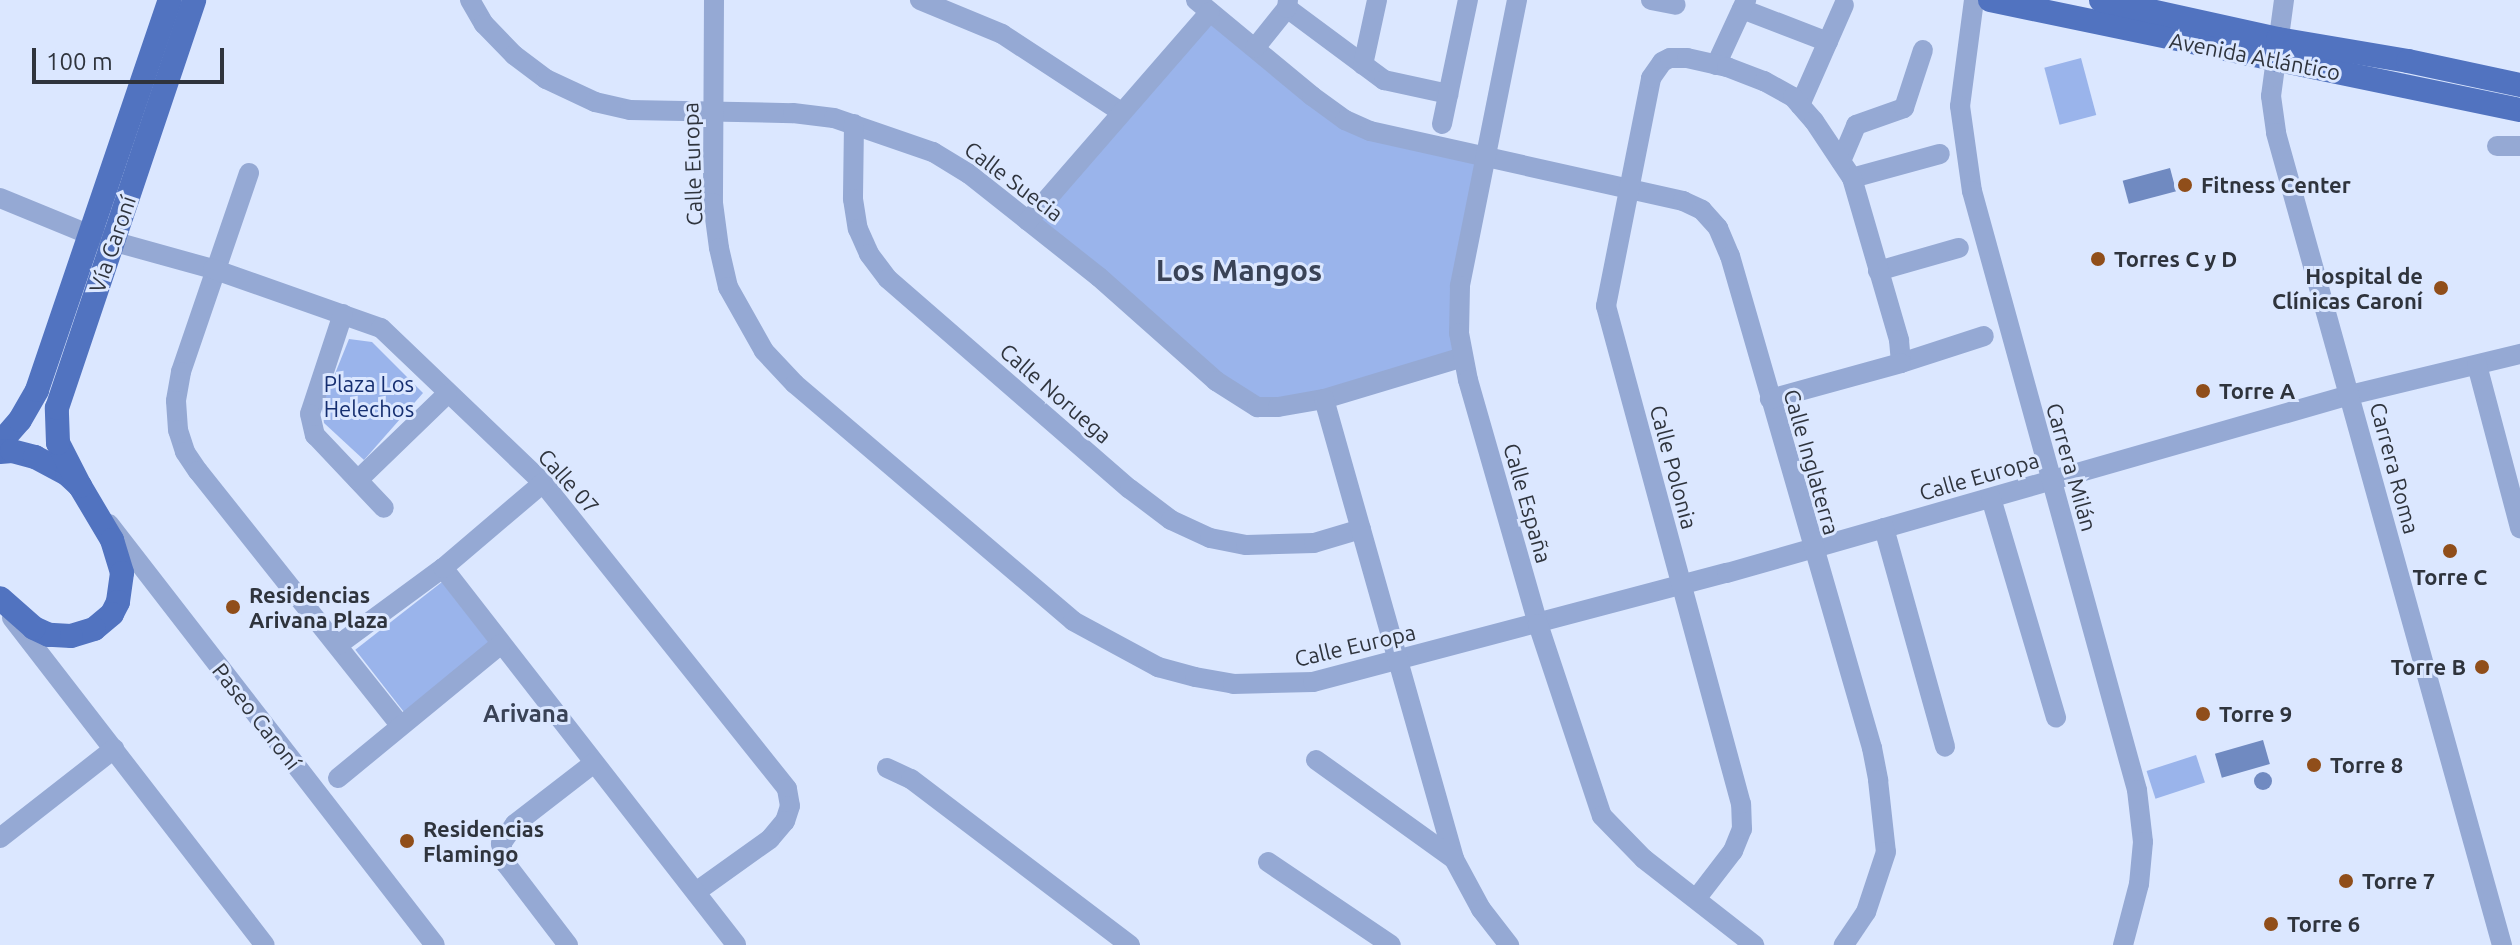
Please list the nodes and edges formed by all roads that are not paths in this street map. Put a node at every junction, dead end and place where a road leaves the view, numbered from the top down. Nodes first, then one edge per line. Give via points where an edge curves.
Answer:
1 (170, 0) edge
2 (194, 0) edge
3 (470, 0) edge
4 (714, 0) edge
5 (920, 0) edge
6 (1377, 0) edge
7 (1468, 0) edge
8 (1517, 0) edge
9 (1651, 0) edge
10 (1974, 0) edge
11 (1990, 0) edge
12 (2101, 0) edge
13 (2284, 0) edge
14 (1287, 4) edge
15 (1744, 4) edge
16 (1676, 5) dead end
17 (1844, 5) dead end
18 (1203, 6) edge
19 (1828, 42) junction
20 (1255, 48) junction
21 (1923, 50) dead end
22 (2276, 50) junction
23 (1363, 65) junction
24 (1716, 65) junction
25 (2520, 85) edge
26 (1448, 94) junction
27 (1800, 105) junction
28 (2520, 110) edge
29 (1121, 112) junction
30 (714, 114) junction
31 (854, 124) junction
32 (1442, 124) dead end
33 (2497, 146) dead end
34 (2520, 146) edge
35 (1940, 154) dead end
36 (1485, 155) junction
37 (1846, 169) junction
38 (249, 173) dead end
39 (1628, 188) junction
40 (0, 198) edge
41 (1028, 221) junction
42 (101, 239) junction
43 (1959, 248) dead end
44 (213, 269) junction
45 (1878, 271) junction
46 (343, 314) junction
47 (1984, 336) dead end
48 (2520, 354) edge
49 (1463, 357) junction
50 (1901, 363) junction
51 (2477, 365) junction
52 (447, 394) junction
53 (2350, 395) junction
54 (1324, 399) junction
55 (1770, 399) junction
56 (0, 443) edge
57 (0, 452) edge
58 (358, 480) junction
59 (2051, 480) junction
60 (543, 483) junction
61 (80, 486) junction
62 (2516, 496) edge
63 (1991, 498) junction
64 (384, 508) dead end
65 (1884, 528) junction
66 (2520, 528) edge
67 (1361, 529) junction
68 (1811, 549) junction
69 (443, 568) junction
70 (1681, 585) junction
71 (0, 600) edge
72 (1538, 624) junction
73 (501, 644) junction
74 (338, 645) junction
75 (1399, 660) junction
76 (2056, 718) dead end
77 (399, 724) junction
78 (1945, 747) dead end
79 (114, 749) junction
80 (1316, 760) dead end
81 (594, 763) junction
82 (887, 768) dead end
83 (338, 778) dead end
84 (0, 838) edge
85 (1454, 859) junction
86 (1268, 862) dead end
87 (696, 892) junction
88 (1696, 899) junction
89 (265, 945) edge
90 (435, 945) edge
91 (568, 945) edge
92 (736, 945) edge
93 (1130, 945) edge
94 (1391, 945) edge
95 (1509, 945) edge
96 (1754, 945) edge
97 (1844, 945) edge
98 (2123, 945) edge
99 (2502, 945) edge

1 - 42 main road, Vía Caroní
2 - 42 main road, Vía Caroní
3 - 30 street, Calle Suecia via 484,24 514,55 573,95 630,110
4 - 30 street, Calle Europa
5 - 29 street via 1002,34
6 - 23 street
7 - 26 street
8 - 36 street, Calle España
9 - 16 street
10 - 59 street, Carrera Milán via 1960,106 1964,152
11 - 22 main road, Avenida Atlántico
12 - 22 main road, Avenida Atlántico
13 - 22 street, Carrera Roma
14 - 20 street
14 - 23 street
15 - 19 street
15 - 24 street
17 - 19 street
18 - 20 street, Calle Inglaterra
18 - 29 street
19 - 27 street
20 - 36 street, Calle Inglaterra via 1345,120 1370,131
21 - 37 street via 1904,108 1856,125
22 - 25 main road, Avenida Atlántico
22 - 28 main road, Avenida Atlántico
22 - 53 street, Carrera Roma via 2271,96 2276,133
23 - 26 street via 1384,80
24 - 27 street via 1764,81
24 - 39 street, Calle Polonia via 1687,58 1662,62 1651,78
26 - 32 street
27 - 37 street
29 - 41 street
30 - 31 street, Calle Suecia via 793,113
30 - 75 street, Calle Europa via 713,203 719,248 728,287 764,351 795,384 1073,621 1158,667 1233,684 1313,682
31 - 41 street, Calle Suecia via 933,152
31 - 67 street, Calle Noruega via 853,199 869,254 888,279 1130,489 1171,520 1210,538 1246,545 1314,543
33 - 34 street
35 - 37 street
36 - 39 street, Calle Inglaterra
36 - 49 street, Calle España via 1460,286
37 - 45 street
38 - 44 street
39 - 55 street, Calle Inglaterra via 1693,205 1718,228
39 - 70 street, Calle Polonia via 1606,306
40 - 42 street, Calle 07
41 - 54 street, Calle Suecia via 1238,398 1257,407
42 - 44 street, Calle 07
42 - 56 main road, Vía Caroní via 37,390
42 - 61 main road, Vía Caroní via 55,420 62,455
43 - 45 street
44 - 46 street, Calle 07
44 - 74 street via 176,401 185,452
45 - 50 street
46 - 52 street, Calle 07 via 381,328
46 - 58 street via 310,414 315,435
47 - 50 street
48 - 51 street, Calle Europa
49 - 54 street, Calle Suecia
49 - 72 street, Calle España
50 - 55 street
51 - 53 street, Calle Europa
51 - 62 street
52 - 58 street
52 - 60 street, Calle 07
53 - 59 street, Calle Europa
53 - 99 street, Carrera Roma
54 - 67 street
55 - 68 street, Calle Inglaterra
57 - 61 main road, Paseo Caroní via 35,457
58 - 64 street
59 - 63 street, Calle Europa
59 - 98 street, Carrera Milán via 2137,790 2143,842 2139,884
60 - 69 street
60 - 87 street, Calle 07 via 787,789 790,806 785,821 770,839
61 - 71 main road, Paseo Caroní via 119,557 122,587 112,614 84,634 58,636 34,628
61 - 90 street, Paseo Caroní
62 - 66 street
63 - 65 street, Calle Europa
63 - 76 street
65 - 68 street, Calle Europa
65 - 78 street
67 - 75 street
68 - 70 street, Calle Europa
68 - 97 street, Calle Inglaterra via 1872,748 1883,814 1886,852 1878,883
69 - 73 street
69 - 74 street
70 - 72 street, Calle Europa
70 - 88 street, Calle Polonia via 1741,804 1742,829 1733,851
71 - 79 street, Paseo Caroní
72 - 75 street, Calle Europa
72 - 88 street, Calle España via 1602,816 1644,859
73 - 77 street
73 - 81 street
74 - 77 street
75 - 85 street
77 - 83 street
79 - 84 street
79 - 89 street, Paseo Caroní
80 - 85 street
81 - 87 street
81 - 91 street via 515,824 501,844 506,864
82 - 93 street via 911,779
85 - 95 street via 1481,909
86 - 94 street
87 - 92 street
88 - 96 street, Calle España

